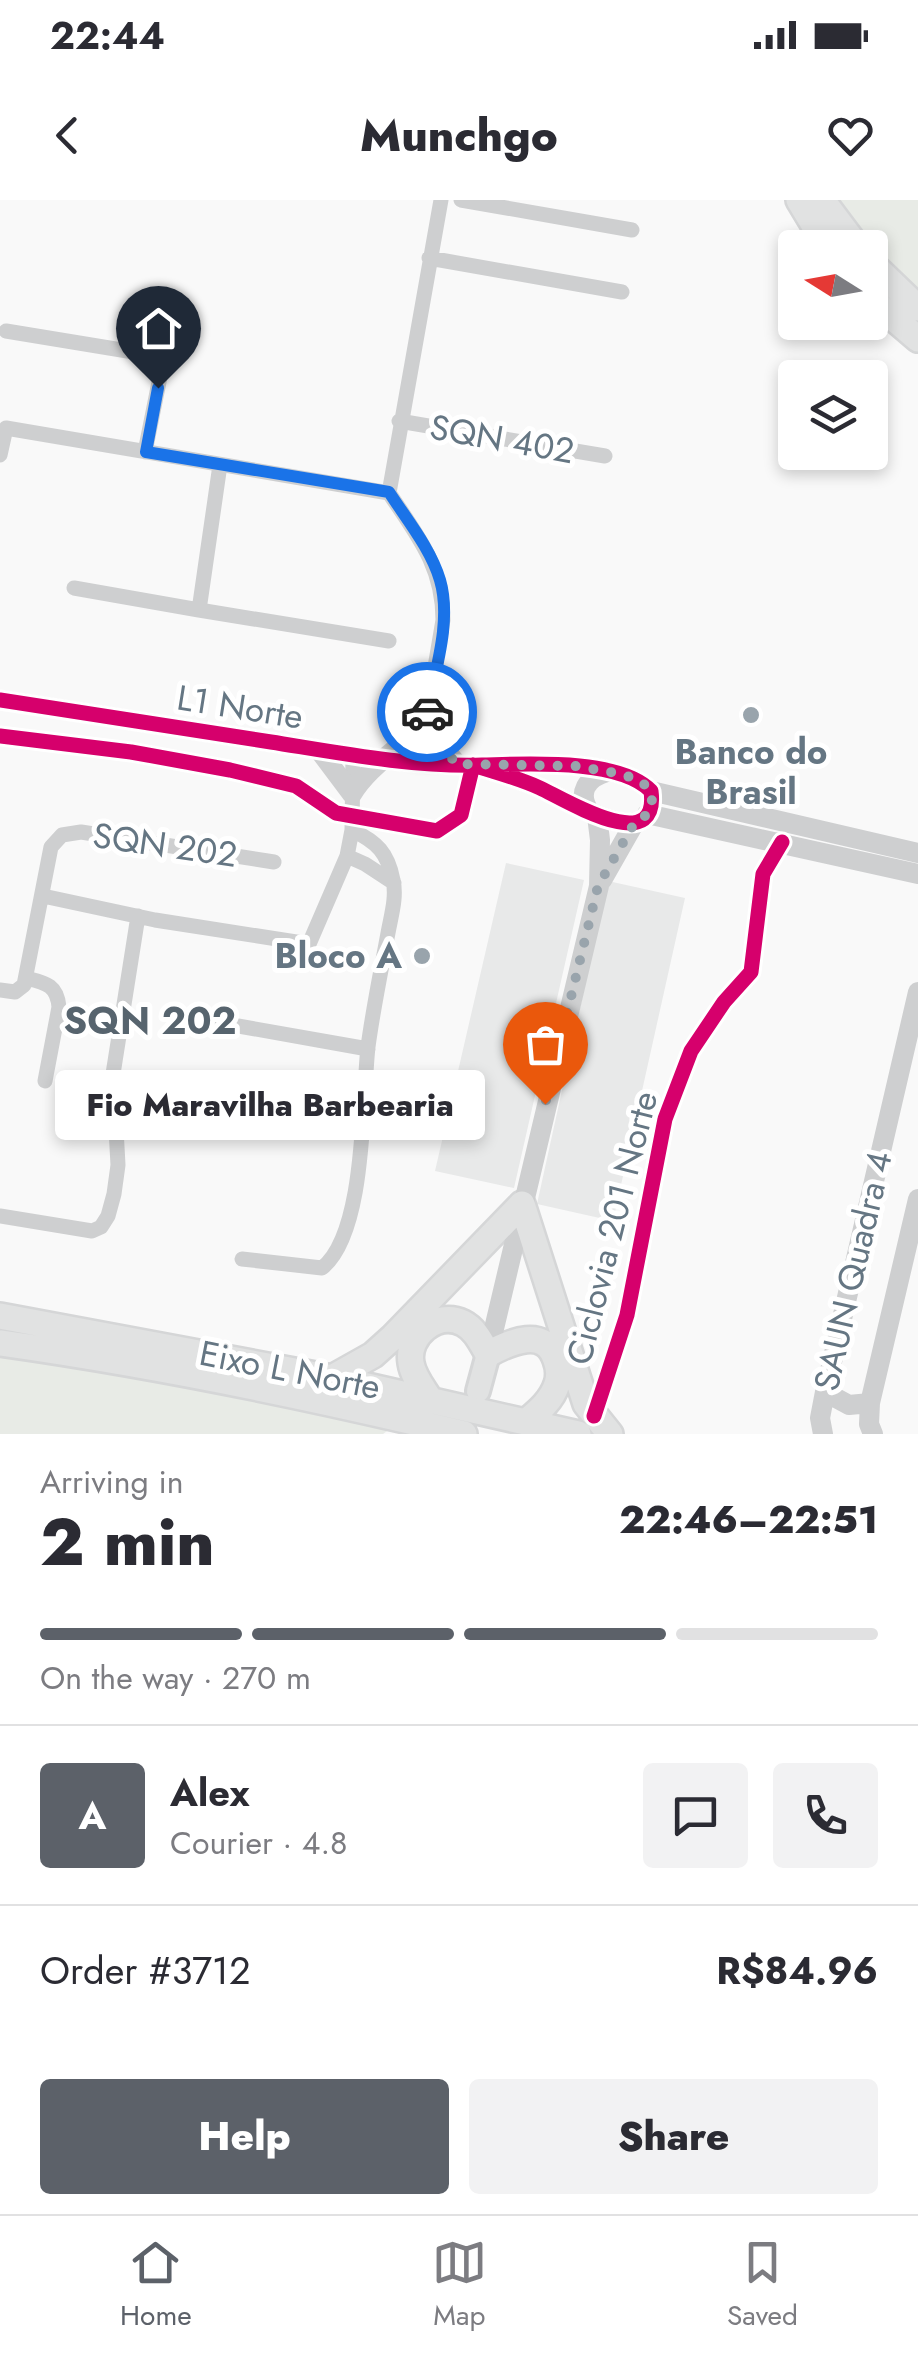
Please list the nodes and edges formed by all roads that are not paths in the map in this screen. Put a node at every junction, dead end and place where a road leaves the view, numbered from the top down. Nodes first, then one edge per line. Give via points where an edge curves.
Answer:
1 (441, 200) edge
2 (462, 200) edge
3 (799, 200) edge
4 (822, 200) edge
5 (632, 230) dead end
6 (817, 230) edge
7 (844, 230) edge
8 (429, 258) junction
9 (888, 279) edge
10 (622, 292) dead end
11 (918, 308) edge
12 (888, 315) edge
13 (170, 322) dead end
14 (6, 331) dead end
15 (918, 339) edge
16 (164, 356) junction
17 (399, 421) junction
18 (2, 434) edge
19 (146, 452) junction
20 (0, 455) edge
21 (605, 456) dead end
22 (220, 465) junction
23 (389, 492) junction
24 (74, 588) dead end
25 (199, 610) junction
26 (389, 641) dead end
27 (0, 700) edge
28 (426, 719) junction
29 (318, 750) junction
30 (353, 755) junction
31 (387, 758) junction
32 (419, 761) junction
33 (465, 765) junction
34 (607, 772) junction
35 (650, 791) junction
36 (352, 794) junction
37 (593, 813) junction
38 (641, 818) junction
39 (352, 830) junction
40 (918, 854) edge
41 (347, 856) junction
42 (274, 862) dead end
43 (918, 874) edge
44 (394, 883) junction
45 (598, 886) junction
46 (43, 896) junction
47 (138, 916) junction
48 (26, 978) junction
49 (0, 990) edge
50 (918, 992) edge
51 (216, 1022) dead end
52 (915, 1024) edge
53 (368, 1049) junction
54 (45, 1082) dead end
55 (918, 1199) edge
56 (522, 1204) junction
57 (0, 1216) edge
58 (242, 1258) dead end
59 (0, 1316) edge
60 (0, 1342) edge
61 (488, 1354) junction
62 (332, 1378) junction
63 (478, 1391) dead end
64 (825, 1392) junction
65 (430, 1398) junction
66 (870, 1403) junction
67 (527, 1422) junction
68 (405, 1428) edge
69 (464, 1434) edge
70 (578, 1434) edge
71 (610, 1434) edge
72 (823, 1434) edge
73 (874, 1434) edge

1 - 8 street, SQN 402
2 - 5 street
3 - 6 main road
4 - 7 main road
8 - 10 street
8 - 17 street, SQN 402
9 - 11 main road
12 - 15 main road
13 - 16 street
14 - 16 street
16 - 19 street
17 - 21 street, SQN 402
17 - 23 street, SQN 402
18 - 19 street via 6,428
18 - 20 street
19 - 22 street
22 - 23 street
22 - 25 street
23 - 28 street via 440,578 443,620
24 - 25 street
25 - 26 street
27 - 29 street, L1 Norte
28 - 31 street
28 - 32 street
28 - 33 street
29 - 30 street, L1 Norte
29 - 36 street
30 - 31 street, L1 Norte
30 - 36 street, SQN 202
31 - 32 street, L1 Norte
31 - 36 street
32 - 33 street, L1 Norte
33 - 34 street, L1 Norte via 553,763
33 - 37 street, L1 Norte via 516,778
34 - 35 street
34 - 37 street via 584,790
35 - 38 street via 652,801
35 - 40 street
36 - 39 street, SQN 202
37 - 38 street via 609,821
37 - 45 street via 600,840
38 - 43 street
38 - 45 street
39 - 41 street, SQN 202
39 - 44 street via 385,853
41 - 44 street
41 - 47 street, SQN 202 via 310,944
42 - 46 street, SQN 202 via 70,832 51,847
44 - 53 street
45 - 56 street
46 - 47 street, SQN 202
46 - 48 street, SQN 202
47 - 57 street via 113,1074 118,1164 108,1216 100,1227 79,1231
48 - 49 street via 14,992
48 - 54 street via 58,995
50 - 52 street, SAUN Quadra 4
51 - 53 street
52 - 64 street, SAUN Quadra 4
53 - 58 street via 366,1113 338,1249 314,1269
55 - 66 street, SAUN Quadra 4
56 - 61 street
56 - 62 main road via 393,1338
56 - 71 main road via 582,1394
59 - 62 main road, Eixo L Norte
60 - 68 main road, Eixo L Norte via 112,1360
61 - 63 main road
61 - 65 main road via 472,1329 455,1320 422,1330 410,1356
61 - 67 main road via 529,1338 554,1353 557,1386
62 - 65 main road, Eixo L Norte
64 - 66 street via 850,1405
64 - 72 street, SAUN Quadra 4
65 - 67 main road, Eixo L Norte
66 - 73 street, SAUN Quadra 4
67 - 70 main road, Eixo L Norte
68 - 69 main road, Eixo L Norte

